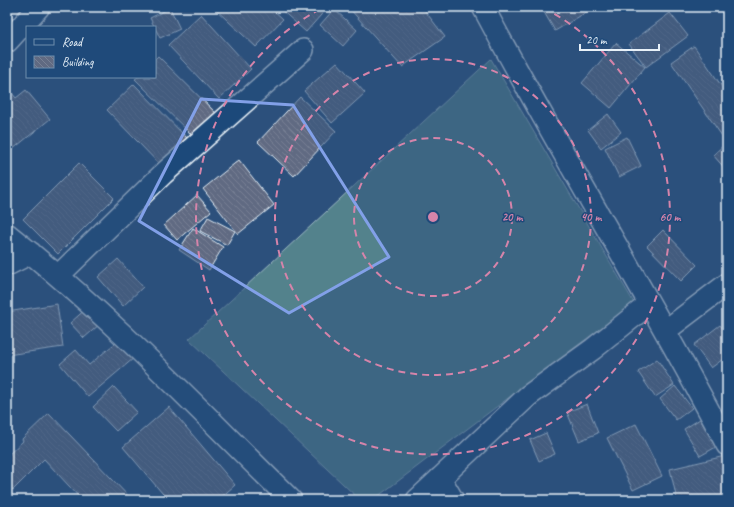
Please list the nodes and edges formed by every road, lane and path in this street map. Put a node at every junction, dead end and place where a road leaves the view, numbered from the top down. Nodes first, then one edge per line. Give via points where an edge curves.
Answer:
1 (38, 7) edge
2 (483, 7) edge
3 (7, 42) edge
4 (303, 50) dead end
5 (7, 234) edge
6 (31, 253) junction
7 (7, 265) edge
8 (58, 276) junction
9 (727, 284) edge
10 (649, 304) junction
11 (664, 331) junction
12 (727, 445) edge
13 (440, 478) junction
14 (291, 500) edge
15 (417, 500) edge
16 (453, 500) edge

1 - 3 street
2 - 10 street via 526,90 568,158
4 - 8 street via 163,174
5 - 6 street
6 - 7 street
6 - 8 street
8 - 14 street via 154,364
9 - 11 street
10 - 11 street
10 - 13 street via 528,396
11 - 12 street
13 - 15 street
13 - 16 street

